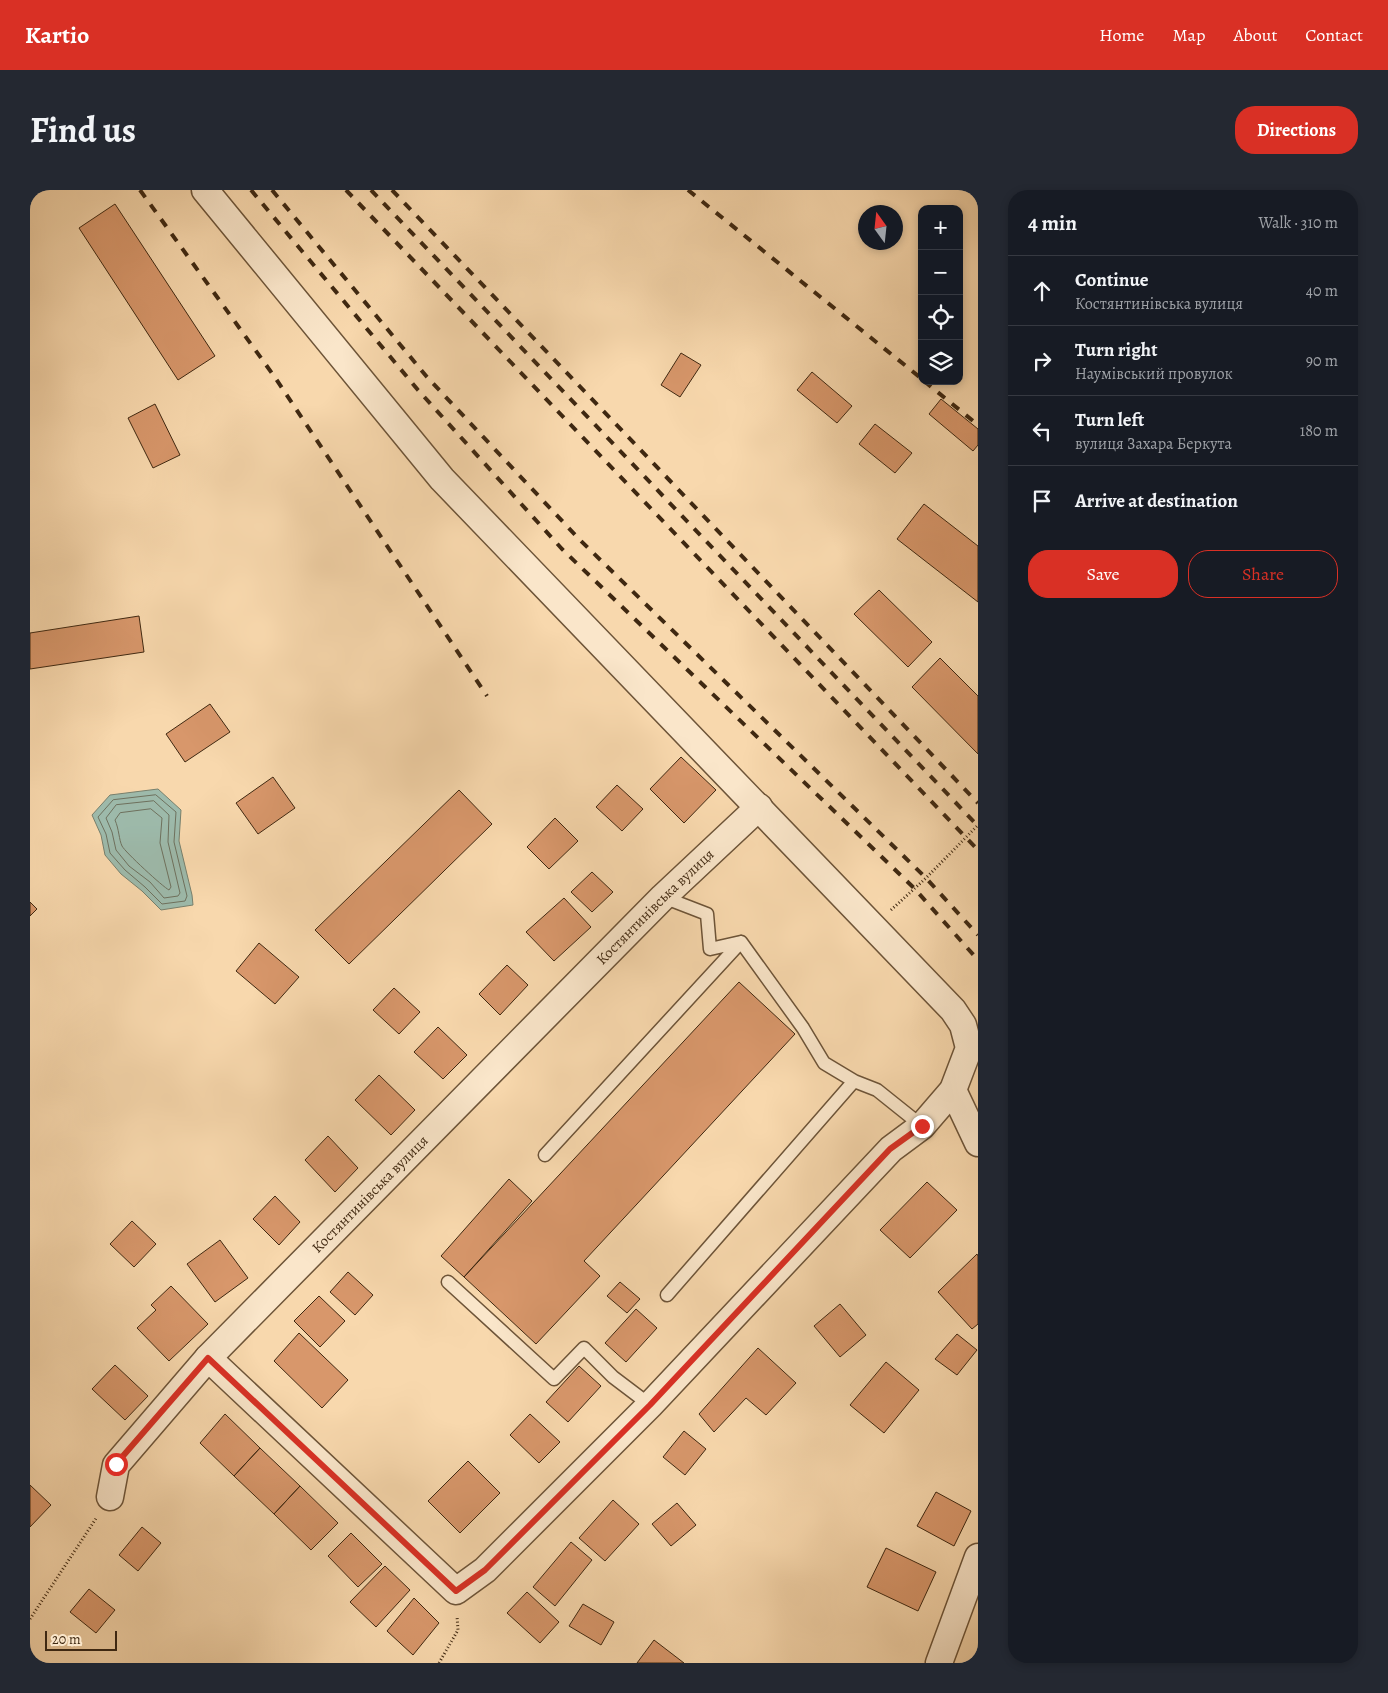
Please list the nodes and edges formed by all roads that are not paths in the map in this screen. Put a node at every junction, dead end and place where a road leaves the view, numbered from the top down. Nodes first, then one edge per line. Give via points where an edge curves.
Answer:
1 (205, 190) edge
2 (759, 807) junction
3 (663, 897) junction
4 (741, 942) junction
5 (854, 1081) junction
6 (953, 1090) junction
7 (922, 1126) junction
8 (978, 1143) edge
9 (545, 1155) dead end
10 (448, 1282) dead end
11 (668, 1295) dead end
12 (208, 1358) junction
13 (650, 1405) junction
14 (110, 1497) road end
15 (978, 1557) edge
16 (939, 1663) edge

1 - 2 street via 442,479
2 - 3 street, Костянтинівська вулиця
2 - 6 street via 964,1025 968,1048
3 - 4 lane via 707,914 710,949
3 - 12 street, Костянтинівська вулиця
4 - 5 lane via 824,1063
4 - 9 lane
5 - 7 lane via 877,1090
5 - 11 lane
6 - 7 street
6 - 8 street
7 - 13 street via 890,1149
10 - 13 lane via 554,1379 584,1348
12 - 13 street via 456,1591 485,1570
12 - 14 street, Костянтинівська вулиця via 116,1464
15 - 16 street

